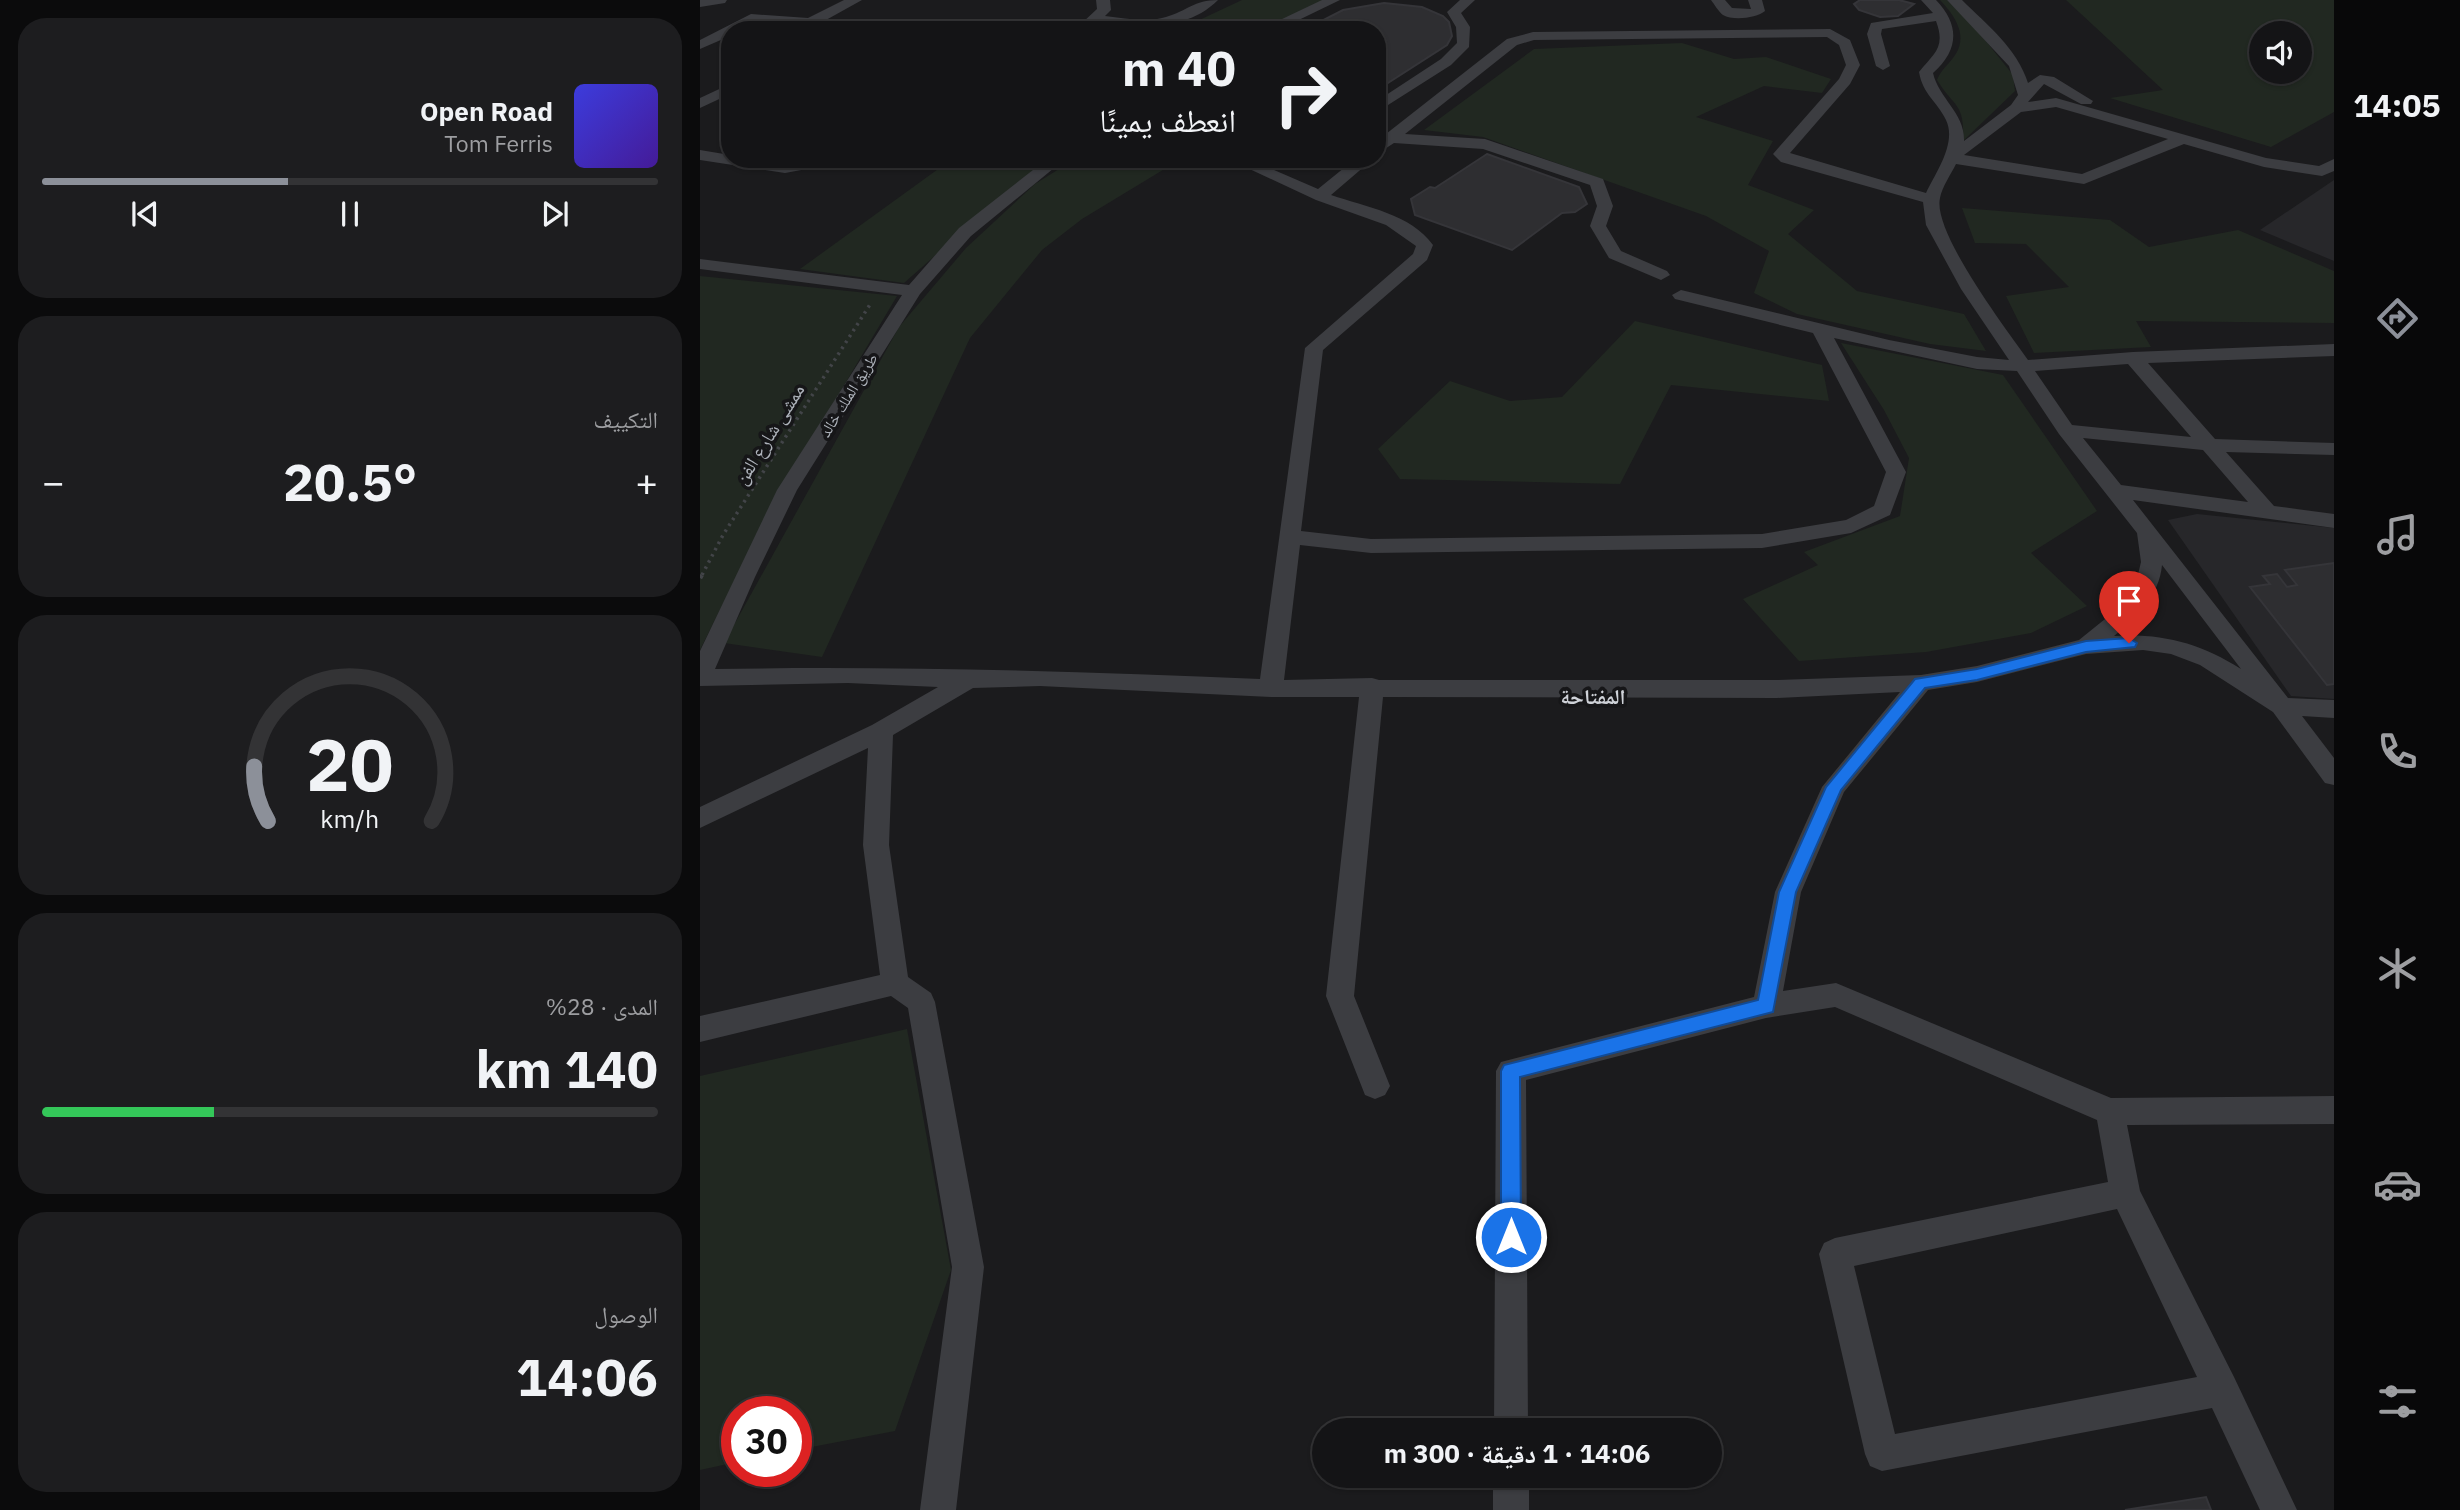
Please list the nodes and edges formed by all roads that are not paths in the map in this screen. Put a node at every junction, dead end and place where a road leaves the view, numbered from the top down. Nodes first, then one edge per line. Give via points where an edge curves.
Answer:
1 (717, 0) edge
2 (757, 0) edge
3 (855, 0) edge
4 (1103, 0) edge
5 (1177, 0) edge
6 (1210, 0) edge
7 (1333, 0) edge
8 (1468, 0) edge
9 (1718, 0) edge
10 (1928, 0) edge
11 (1955, 0) edge
12 (700, 3) edge
13 (1754, 7) edge
14 (700, 11) edge
15 (1728, 12) junction
16 (1941, 16) junction
17 (756, 17) junction
18 (1095, 19) junction
19 (748, 21) edge
20 (800, 21) edge
21 (813, 21) edge
22 (1093, 21) edge
23 (1113, 21) edge
24 (1153, 21) edge
25 (1166, 21) edge
26 (1286, 21) edge
27 (1775, 23) junction
28 (1725, 33) junction
29 (721, 34) edge
30 (700, 45) edge
31 (1877, 46) junction
32 (1846, 47) junction
33 (1883, 66) dead end
34 (721, 92) edge
35 (703, 100) edge
36 (2021, 101) junction
37 (721, 102) edge
38 (1386, 102) edge
39 (1391, 138) junction
40 (2180, 140) junction
41 (1386, 142) edge
42 (717, 156) edge
43 (1951, 158) junction
44 (1046, 168) edge
45 (1256, 168) edge
46 (1269, 168) edge
47 (1354, 168) edge
48 (2328, 168) edge
49 (1263, 171) junction
50 (700, 172) edge
51 (1320, 196) junction
52 (1931, 199) junction
53 (700, 264) edge
54 (1661, 275) dead end
55 (914, 291) junction
56 (1681, 295) dead end
57 (1819, 327) junction
58 (2334, 350) edge
59 (2133, 358) junction
60 (2021, 366) junction
61 (2066, 430) junction
62 (2210, 445) junction
63 (2334, 449) edge
64 (2117, 491) junction
65 (2267, 512) junction
66 (2334, 521) edge
67 (2145, 531) junction
68 (1289, 537) junction
69 (2086, 646) junction
70 (700, 678) edge
71 (970, 680) junction
72 (1921, 683) junction
73 (1372, 686) junction
74 (1271, 688) junction
75 (2282, 706) junction
76 (2334, 709) edge
77 (881, 730) junction
78 (2334, 776) edge
79 (700, 818) edge
80 (895, 983) junction
81 (1766, 1006) junction
82 (700, 1029) edge
83 (1375, 1086) dead end
84 (2334, 1110) edge
85 (2110, 1112) junction
86 (2125, 1193) junction
87 (2222, 1389) junction
88 (1511, 1418) edge
89 (1511, 1488) edge
90 (938, 1510) edge
91 (1511, 1510) edge
92 (2279, 1510) edge

1 - 12 street
1 - 14 street
2 - 17 street
3 - 21 street
4 - 18 street via 1104,10
5 - 24 street
6 - 25 street via 1183,17
7 - 26 street
8 - 38 street via 1454,12 1463,27 1464,44 1446,62
9 - 15 street
10 - 16 street
11 - 36 street via 2010,58 2021,77
13 - 15 street
13 - 27 street
15 - 28 street via 1722,17
16 - 31 street via 1882,23 1874,34
16 - 43 street via 1947,37 1943,55 1926,72 1929,87 1954,120 1957,138
17 - 19 street
17 - 20 street
18 - 22 street
18 - 23 street
27 - 28 street
27 - 32 street via 1830,33
28 - 39 street via 1521,38
29 - 30 street
31 - 32 street
31 - 33 street
32 - 52 street via 1853,65 1845,81 1781,154
34 - 35 street
35 - 37 street
36 - 40 street via 2056,102
36 - 43 street
36 - 48 street via 2040,79 2049,80 2112,110
39 - 41 street
39 - 54 street via 1485,144 1597,182 1605,206 1598,226 1615,254
40 - 43 street via 2084,179
40 - 48 street via 2264,162
42 - 50 street
43 - 52 street
44 - 55 street, طريق الملك خالد via 965,232
45 - 49 street
46 - 49 street
47 - 51 street
49 - 51 street
51 - 68 street via 1402,226 1425,244 1421,256 1314,348
52 - 60 street via 1934,225
53 - 55 street
55 - 70 street, طريق الملك خالد via 787,490
56 - 57 street
57 - 60 street via 1977,363
57 - 68 street via 1896,472 1883,510 1851,526 1762,541 1371,546
58 - 59 street
59 - 60 street
59 - 62 street
60 - 61 street
61 - 62 street
61 - 64 street
62 - 63 street
62 - 65 street
64 - 65 street
64 - 67 street
65 - 66 street
67 - 69 street via 2153,560 2150,582 2122,619
67 - 75 street
68 - 74 street
69 - 72 street
69 - 75 street via 2144,642 2174,646 2208,659
70 - 71 street via 848,675
71 - 74 street via 1040,678
71 - 77 street
72 - 73 street via 1777,689
72 - 81 street via 1834,787 1788,892
73 - 74 street
73 - 83 street via 1340,996
75 - 76 street
75 - 78 street
77 - 79 street
77 - 80 street via 876,845
80 - 82 street
80 - 90 street via 921,1002 968,1268
81 - 85 street via 1836,995
81 - 88 street via 1511,1071
84 - 85 street
85 - 86 street
86 - 87 street
86 - 87 street via 1835,1254 1882,1454
87 - 92 street
89 - 91 street

